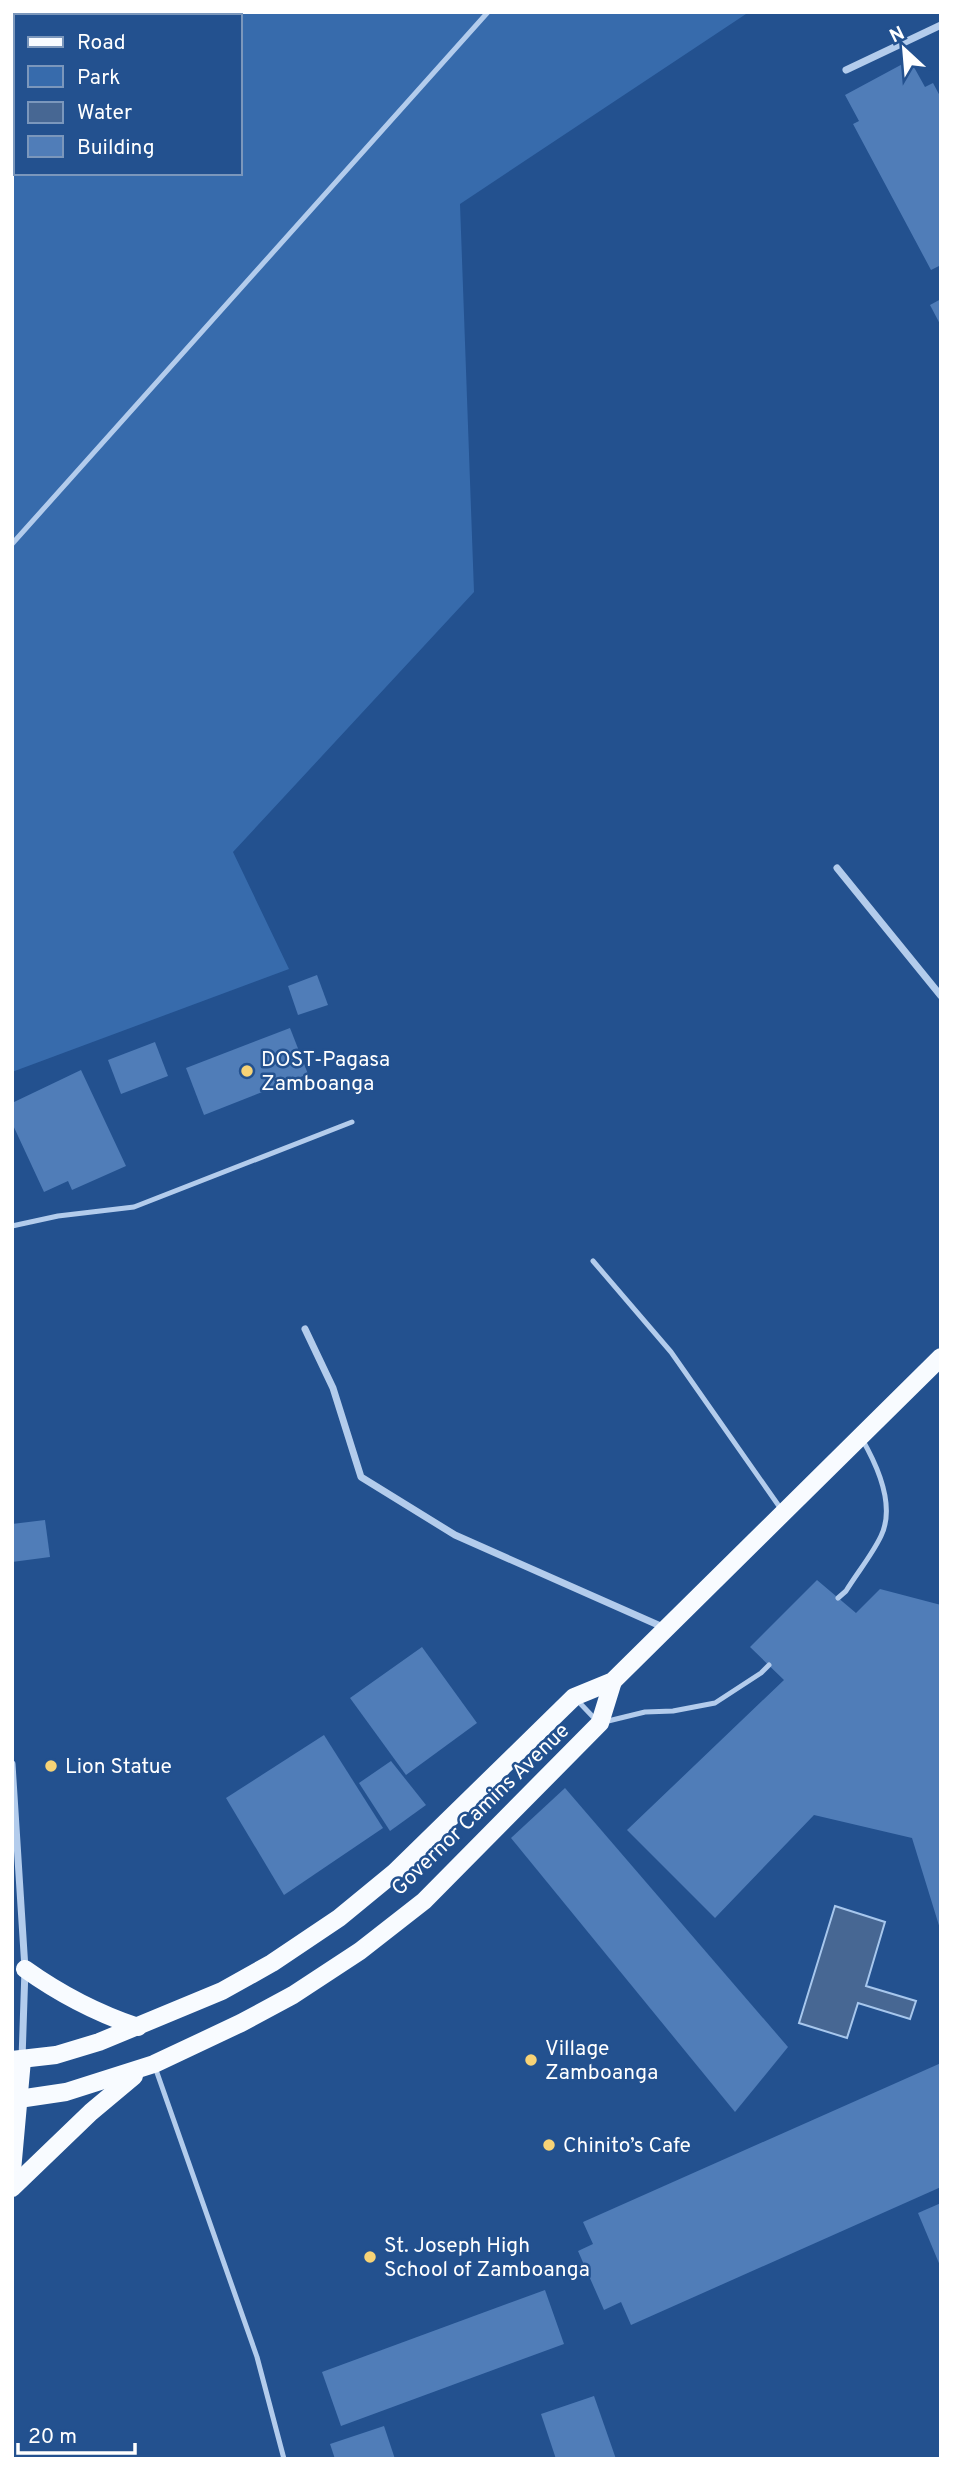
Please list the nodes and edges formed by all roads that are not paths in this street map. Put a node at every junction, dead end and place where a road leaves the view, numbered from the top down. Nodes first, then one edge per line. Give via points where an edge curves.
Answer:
1 (488, 12) edge
2 (941, 25) edge
3 (846, 70) dead end
4 (12, 544) edge
5 (837, 868) dead end
6 (941, 996) edge
7 (352, 1122) dead end
8 (12, 1226) edge
9 (593, 1261) dead end
10 (305, 1329) dead end
11 (941, 1357) edge
12 (860, 1437) junction
13 (783, 1512) junction
14 (838, 1598) dead end
15 (665, 1628) junction
16 (769, 1665) dead end
17 (613, 1681) junction
18 (574, 1697) junction
19 (600, 1723) junction
20 (12, 1764) edge
21 (25, 1969) junction
22 (138, 2027) junction
23 (17, 2060) edge
24 (149, 2065) junction
25 (16, 2099) edge
26 (12, 2171) edge
27 (12, 2188) edge
28 (284, 2459) edge

1 - 4 lane
2 - 3 street
5 - 6 street
7 - 8 lane via 134,1207
9 - 13 lane via 671,1352
10 - 15 street via 333,1388 361,1477 455,1535
11 - 12 main road, Governor Camins Avenue
12 - 13 main road, Governor Camins Avenue
12 - 14 lane via 884,1488 885,1519 882,1535
13 - 15 main road, Governor Camins Avenue
15 - 17 main road, Governor Camins Avenue
16 - 19 lane via 715,1703
17 - 18 main road, Governor Camins Avenue
17 - 19 main road, Governor Camins Avenue
18 - 19 lane
18 - 22 main road, Governor Camins Avenue via 395,1872 339,1918 222,1991
19 - 24 main road, Governor Camins Avenue via 424,1901 360,1951 293,1995
20 - 21 street
21 - 22 main road via 106,2017
21 - 23 street
22 - 23 main road, Governor Camins Avenue via 67,2052
23 - 25 main road
24 - 25 main road, Governor Camins Avenue via 66,2092
24 - 27 main road
24 - 28 lane via 257,2357
25 - 26 main road

